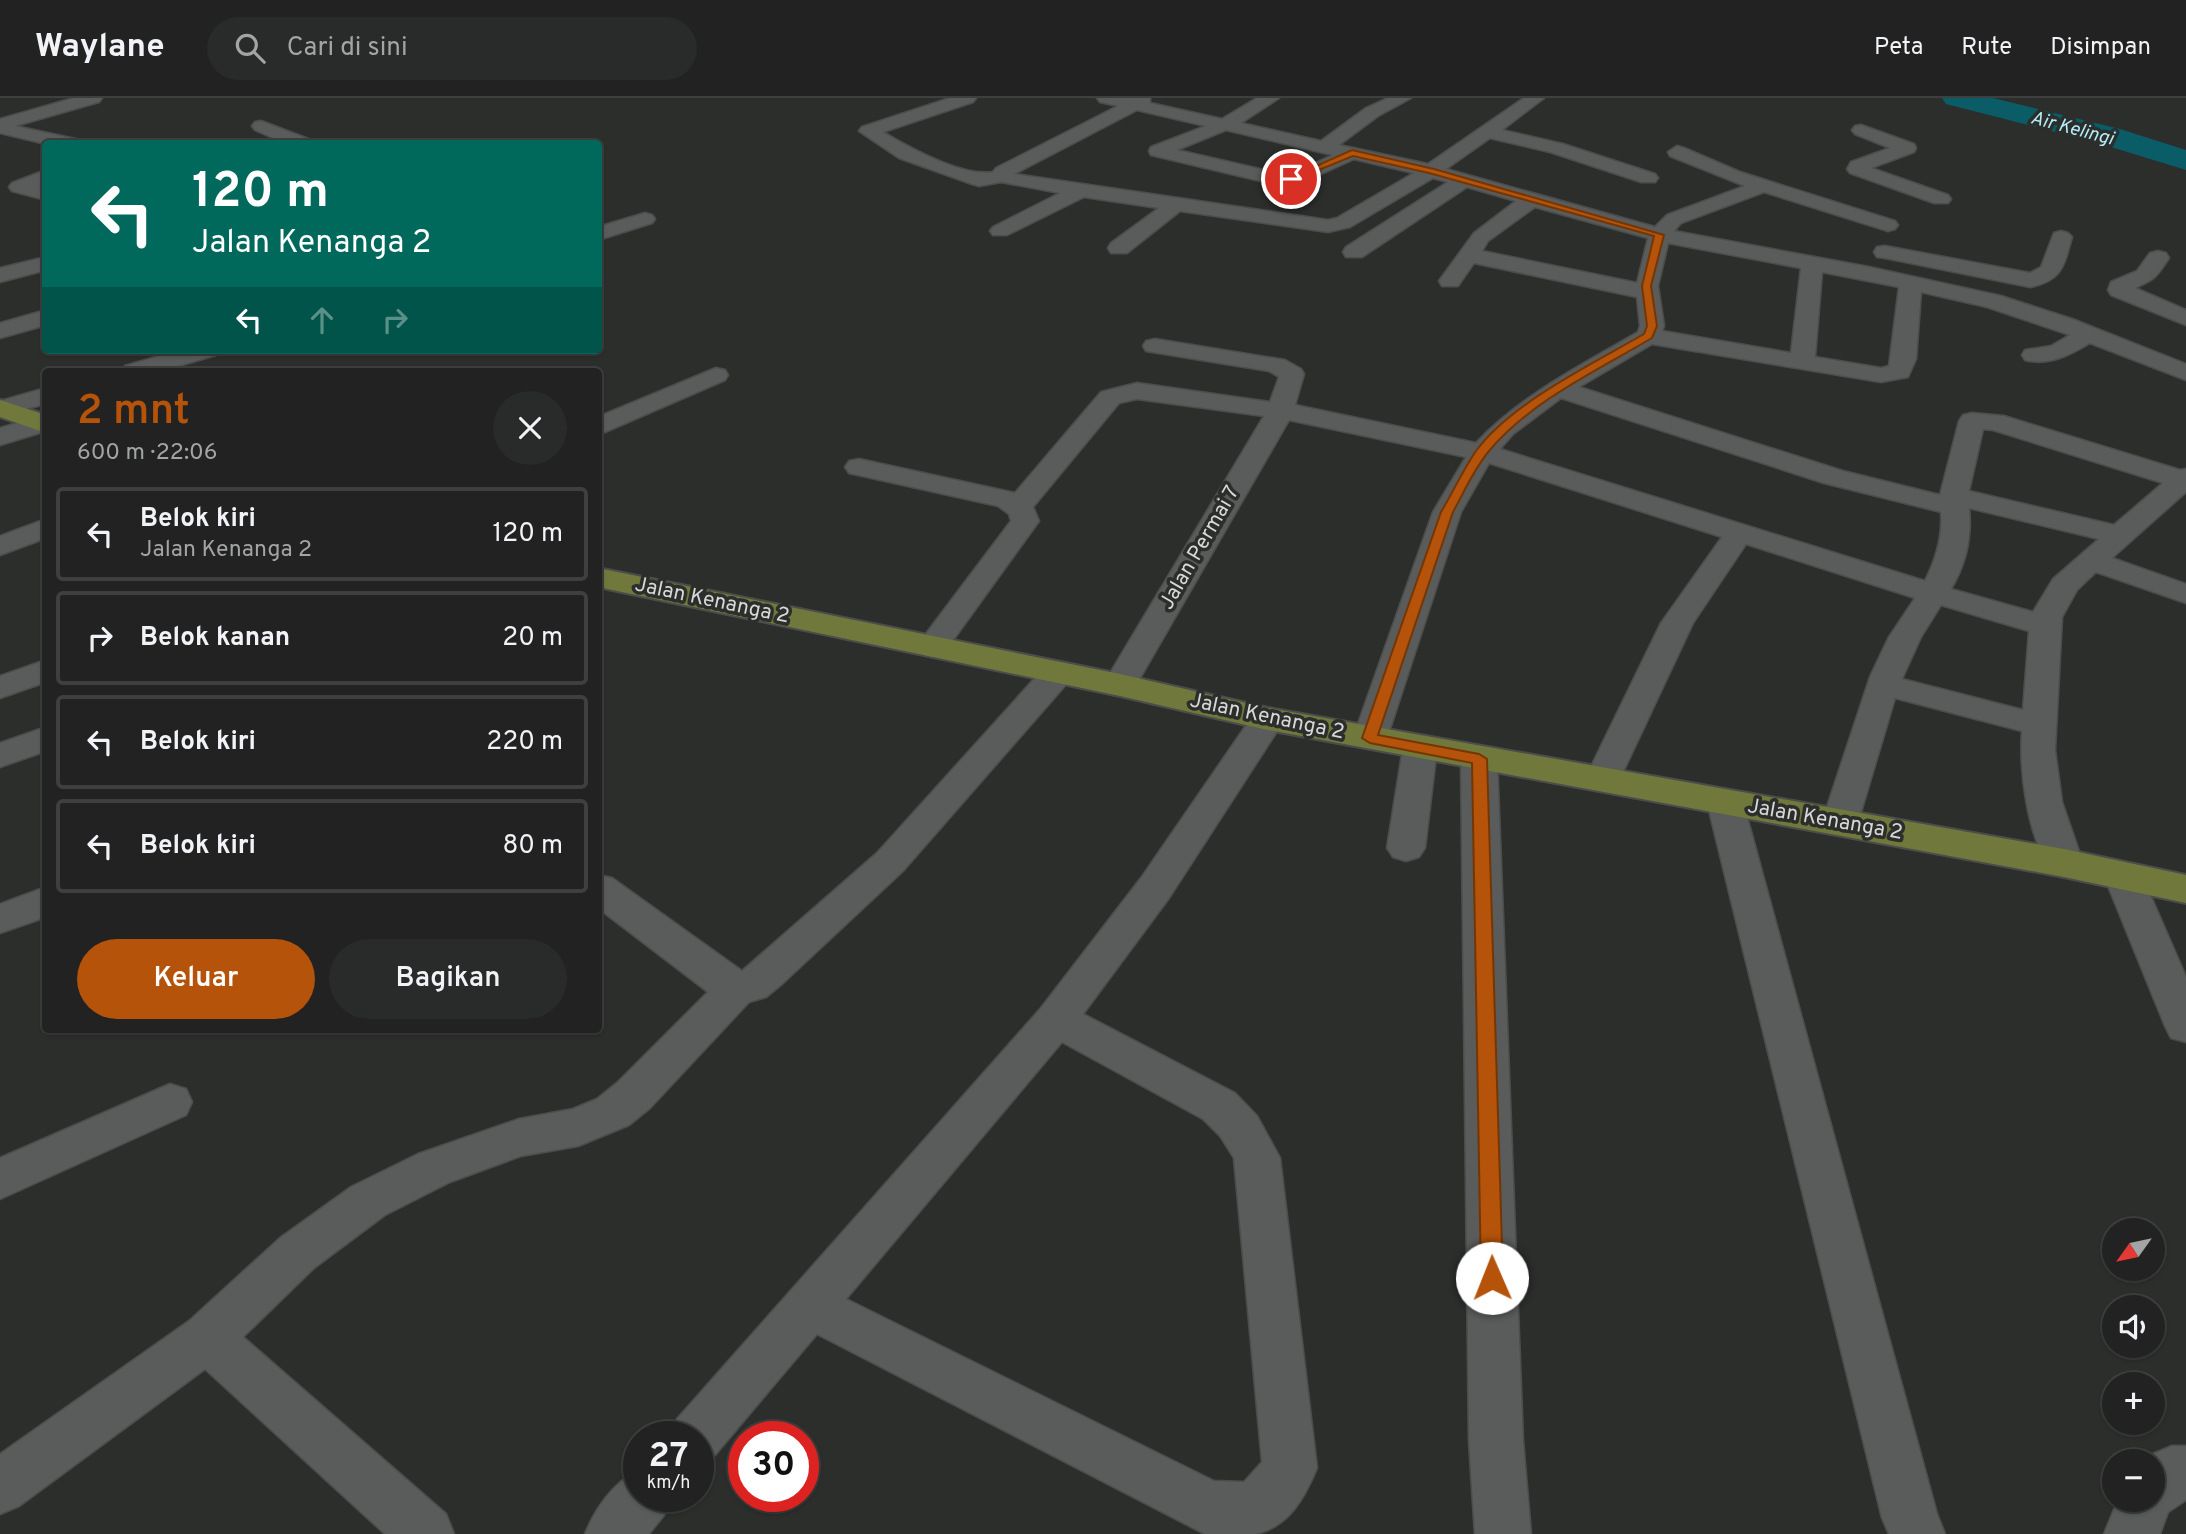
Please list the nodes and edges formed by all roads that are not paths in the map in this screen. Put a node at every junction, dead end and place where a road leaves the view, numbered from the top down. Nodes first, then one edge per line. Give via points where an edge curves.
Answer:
1 (93, 98) edge
2 (967, 98) edge
3 (1105, 98) edge
4 (1270, 98) edge
5 (1402, 98) edge
6 (1535, 98) edge
7 (1140, 101) edge
8 (0, 111) edge
9 (21, 118) junction
10 (1224, 125) junction
11 (261, 126) dead end
12 (1861, 130) dead end
13 (1488, 132) junction
14 (53, 140) edge
15 (294, 140) edge
16 (1324, 147) junction
17 (1352, 153) junction
18 (1431, 171) junction
19 (1003, 176) junction
20 (42, 178) edge
21 (1648, 178) junction
22 (1465, 180) junction
23 (1763, 186) junction
24 (1626, 187) dead end
25 (1080, 191) junction
26 (42, 193) edge
27 (1603, 197) dead end
28 (1531, 200) junction
29 (1175, 205) junction
30 (1570, 211) junction
31 (1899, 214) junction
32 (645, 219) dead end
33 (1000, 231) dead end
34 (602, 233) edge
35 (1659, 235) junction
36 (2062, 237) dead end
37 (1119, 248) dead end
38 (1354, 251) dead end
39 (1880, 251) junction
40 (1468, 255) junction
41 (2158, 258) dead end
42 (42, 264) edge
43 (1812, 264) junction
44 (6, 268) edge
45 (1869, 274) junction
46 (1450, 281) dead end
47 (1911, 283) junction
48 (1647, 292) junction
49 (42, 318) edge
50 (2186, 318) edge
51 (0, 331) edge
52 (2089, 334) junction
53 (1648, 336) junction
54 (1155, 346) dead end
55 (193, 354) edge
56 (2034, 355) dead end
57 (1802, 362) junction
58 (2179, 364) edge
59 (144, 368) edge
60 (716, 374) dead end
61 (1558, 388) junction
62 (42, 397) edge
63 (2, 408) edge
64 (1280, 412) junction
65 (42, 424) edge
66 (42, 424) edge
67 (602, 425) edge
68 (0, 437) edge
69 (1482, 452) junction
70 (859, 467) dead end
71 (2184, 482) edge
72 (1955, 501) junction
73 (1019, 506) junction
74 (42, 530) edge
75 (1740, 534) junction
76 (2119, 535) junction
77 (0, 546) edge
78 (2093, 561) junction
79 (602, 578) edge
80 (1935, 594) junction
81 (2186, 594) edge
82 (2044, 625) junction
83 (932, 646) junction
84 (42, 672) edge
85 (1057, 674) junction
86 (1120, 685) junction
87 (1885, 685) junction
88 (0, 688) edge
89 (1268, 719) junction
90 (2039, 725) junction
91 (1370, 738) junction
92 (42, 740) edge
93 (1420, 748) junction
94 (0, 756) edge
95 (1479, 759) junction
96 (1603, 779) junction
97 (1725, 802) junction
98 (1840, 822) junction
99 (1406, 848) dead end
100 (2064, 863) junction
101 (2123, 876) junction
102 (2186, 889) edge
103 (602, 891) edge
104 (42, 903) edge
105 (0, 919) edge
106 (738, 987) junction
107 (1056, 1019) junction
108 (2186, 1026) edge
109 (170, 1102) dead end
110 (0, 1179) edge
111 (809, 1305) junction
112 (206, 1338) junction
113 (710, 1421) edge
114 (2186, 1472) edge
115 (2165, 1479) edge
116 (0, 1487) edge
117 (632, 1512) edge
118 (2140, 1512) edge
119 (426, 1534) edge
120 (613, 1534) edge
121 (1503, 1534) edge
122 (1917, 1534) edge
123 (2132, 1534) edge

1 - 9 street
2 - 19 street via 868,131 906,154 979,180
3 - 7 street
4 - 10 street
5 - 16 street via 1372,112
6 - 13 street
7 - 10 street
7 - 19 street via 1003,172
8 - 9 street
9 - 14 street via 6,123 5,128
10 - 16 street
10 - 17 street via 1158,151 1276,179 1301,176
11 - 15 street
12 - 31 street via 1908,148 1857,169 1941,199
13 - 18 street
13 - 21 street
16 - 17 street
17 - 18 street
18 - 22 street
18 - 29 street via 1336,225
19 - 25 street
20 - 26 street via 19,187
21 - 23 street via 1686,156
21 - 24 street
22 - 28 street
22 - 38 street
23 - 31 street
23 - 35 street via 1674,219
25 - 29 street
25 - 33 street
27 - 30 street
28 - 30 street
28 - 40 street via 1484,234
29 - 37 street
30 - 35 street
31 - 39 street
32 - 34 street
35 - 43 street
35 - 48 street
36 - 39 street via 2049,273 2030,280
39 - 45 street
40 - 46 street
40 - 48 street
41 - 50 street via 2148,267 2148,274 2119,290
42 - 44 street
43 - 45 street
43 - 57 street
45 - 47 street
47 - 52 street via 2020,309
47 - 57 street via 1899,372 1881,375
48 - 53 street via 1652,326
49 - 51 street
52 - 56 street via 2057,352
52 - 58 street
53 - 57 street
53 - 61 street
54 - 64 street, Jalan Permai 7 via 1284,369 1292,374
55 - 59 street
60 - 67 street
61 - 69 street via 1504,428
61 - 72 street via 1834,477
62 - 63 street
63 - 65 main road
64 - 69 street
64 - 73 street via 1137,391 1110,397
64 - 86 street, Jalan Permai 7
66 - 68 street
69 - 75 street
69 - 91 street via 1447,512
70 - 73 street
71 - 72 street via 1979,420 1972,421 1969,428
71 - 76 street
72 - 76 street
72 - 80 street via 1953,548
73 - 83 street via 1025,521
74 - 77 street
75 - 80 street
75 - 96 street via 1677,623
76 - 78 street
78 - 81 street
78 - 82 street via 2064,585
79 - 83 main road, Jalan Kenanga 2
80 - 82 street
80 - 87 street via 1894,659
82 - 90 street
83 - 85 main road, Jalan Kenanga 2
84 - 88 street
85 - 86 main road, Jalan Kenanga 2
85 - 106 street via 890,862 794,951 751,986
86 - 89 main road, Jalan Kenanga 2
87 - 90 street
87 - 98 street
89 - 91 main road, Jalan Kenanga 2
89 - 107 street via 1155,888
90 - 100 street via 2044,802
91 - 93 main road, Jalan Kenanga 2
92 - 94 street
93 - 95 main road, Jalan Kenanga 2
93 - 99 street
95 - 96 main road, Jalan Kenanga 2
95 - 121 street via 1496,1441
96 - 97 main road, Jalan Kenanga 2
97 - 98 main road, Jalan Kenanga 2
97 - 122 street
98 - 100 main road, Jalan Kenanga 2
100 - 101 main road, Jalan Kenanga 2
101 - 102 main road, Jalan Kenanga 2
101 - 108 street
103 - 106 street via 727,984
104 - 105 street
106 - 112 street via 613,1112 434,1168 368,1201 297,1253
107 - 111 street
107 - 111 street via 1219,1106 1249,1139 1257,1158 1290,1468 1277,1491 1255,1508 1231,1513 1209,1508
109 - 110 street
111 - 113 street
112 - 116 street
112 - 119 street
114 - 115 street via 2172,1473
117 - 120 street
118 - 123 street

